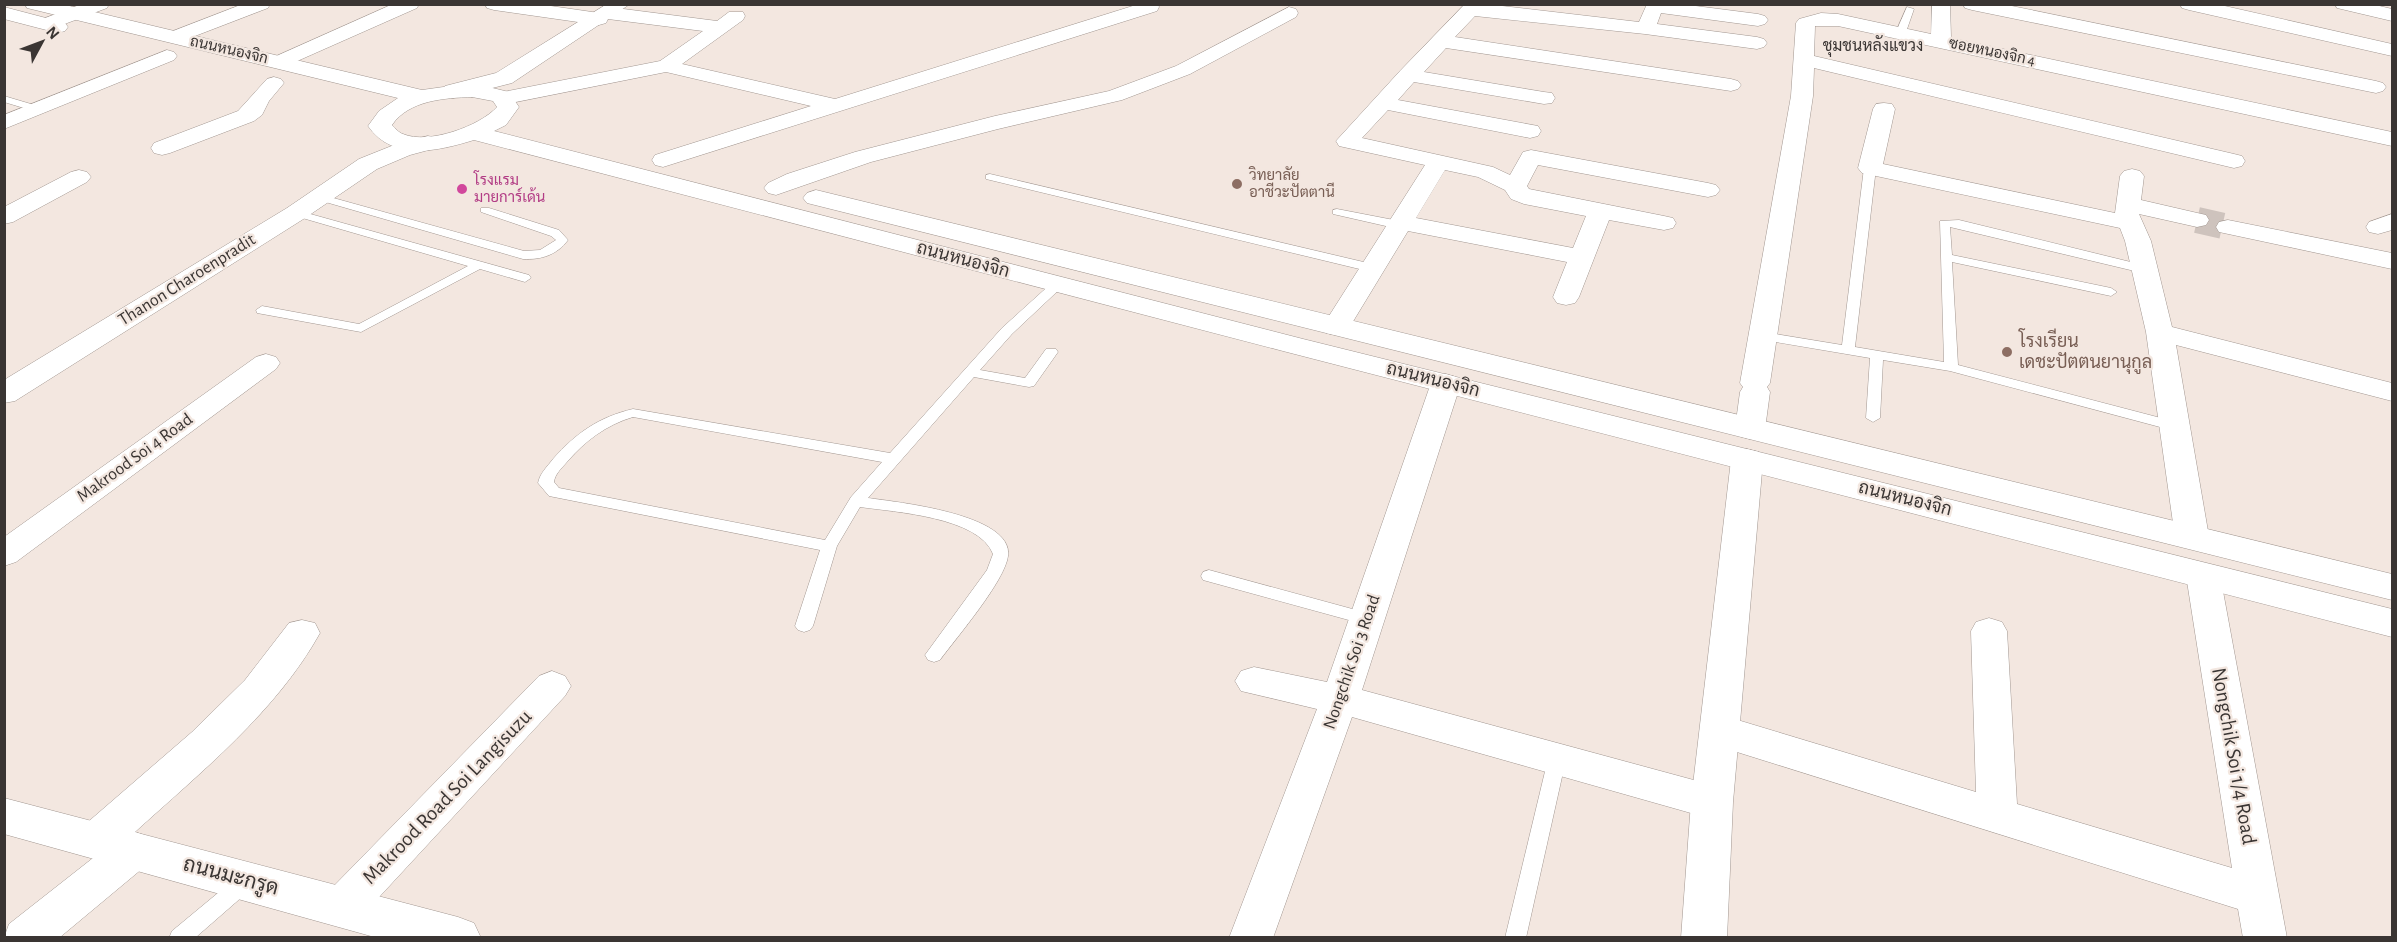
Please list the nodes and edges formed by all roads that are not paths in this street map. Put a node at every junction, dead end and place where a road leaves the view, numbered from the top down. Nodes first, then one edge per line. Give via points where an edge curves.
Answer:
1 (34, 4) edge
2 (100, 4) edge
3 (261, 4) edge
4 (410, 4) edge
5 (494, 4) edge
6 (1941, 4) edge
7 (1972, 4) edge
8 (2189, 4) edge
9 (2344, 4) edge
10 (1473, 6) edge
11 (1150, 8) dead end
12 (1910, 9) dead end
13 (4, 12) edge
14 (609, 12) edge
15 (1289, 13) dead end
16 (73, 14) junction
17 (2392, 15) edge
18 (1758, 20) dead end
19 (47, 24) junction
20 (1645, 28) junction
21 (1901, 33) junction
22 (1441, 41) junction
23 (1941, 41) junction
24 (1757, 43) dead end
25 (171, 47) junction
26 (2392, 50) edge
27 (1804, 60) junction
28 (199, 64) dead end
29 (666, 66) junction
30 (277, 73) junction
31 (1407, 75) junction
32 (253, 78) dead end
33 (1731, 85) dead end
34 (2376, 87) dead end
35 (295, 89) dead end
36 (423, 97) junction
37 (504, 97) junction
38 (1544, 98) dead end
39 (4, 99) edge
40 (1382, 103) junction
41 (832, 105) junction
42 (38, 109) junction
43 (1884, 109) dead end
44 (381, 117) junction
45 (4, 123) edge
46 (1530, 131) dead end
47 (475, 133) junction
48 (2392, 139) edge
49 (428, 143) junction
50 (162, 148) dead end
51 (663, 160) junction
52 (1439, 161) junction
53 (2234, 161) dead end
54 (368, 164) junction
55 (1870, 168) junction
56 (2132, 176) dead end
57 (79, 177) dead end
58 (990, 177) dead end
59 (1515, 186) junction
60 (776, 188) junction
61 (1708, 190) dead end
62 (319, 197) junction
63 (485, 210) dead end
64 (1601, 210) junction
65 (1337, 212) dead end
66 (296, 213) junction
67 (2129, 214) junction
68 (4, 217) edge
69 (2197, 220) tunnel mouth
70 (1400, 223) junction
71 (1664, 223) dead end
72 (2228, 227) tunnel mouth
73 (486, 245) junction
74 (1582, 257) junction
75 (1946, 257) junction
76 (463, 261) junction
77 (2392, 261) edge
78 (478, 265) junction
79 (1372, 268) junction
80 (2143, 269) junction
81 (525, 278) dead end
82 (1058, 284) junction
83 (1188, 291) junction
84 (2111, 292) dead end
85 (1566, 297) dead end
86 (262, 310) dead end
87 (1166, 312) junction
88 (1336, 327) junction
89 (2160, 332) junction
90 (1763, 336) junction
91 (1848, 350) junction
92 (1051, 352) dead end
93 (1877, 355) junction
94 (266, 363) dead end
95 (1951, 367) junction
96 (969, 372) junction
97 (1446, 383) junction
98 (2392, 392) edge
99 (4, 394) edge
100 (1873, 418) dead end
101 (2175, 426) junction
102 (1748, 444) junction
103 (894, 459) junction
104 (856, 501) junction
105 (2192, 537) junction
106 (830, 546) junction
107 (4, 554) edge
108 (2202, 575) junction
109 (1209, 576) dead end
110 (2392, 587) edge
111 (1367, 619) junction
112 (2392, 622) edge
113 (804, 626) dead end
114 (1989, 631) dead end
115 (302, 633) dead end
116 (934, 655) dead end
117 (1254, 681) dead end
118 (552, 686) dead end
119 (1340, 699) junction
120 (1721, 731) junction
121 (1557, 759) junction
122 (1712, 802) junction
123 (4, 816) edge
124 (1996, 816) junction
125 (115, 845) junction
126 (247, 880) junction
127 (2257, 895) junction
128 (342, 907) junction
129 (26, 938) edge
130 (179, 938) edge
131 (458, 938) edge
132 (1251, 938) edge
133 (1515, 938) edge
134 (1704, 938) edge
135 (2265, 938) edge

1 - 16 main road, ถนนหนองจิก
2 - 16 street
3 - 25 street
4 - 30 street
5 - 14 street
6 - 23 street
7 - 34 street
8 - 26 street
9 - 17 street
10 - 20 street
10 - 22 street
11 - 41 street
12 - 21 lane
13 - 19 main road, ถนนหนองจิก
14 - 29 street via 728,22
14 - 37 main road
15 - 60 street via 1183,70 1115,96 863,157
16 - 19 street
16 - 25 main road, ถนนหนองจิก
18 - 20 street via 1655,7
19 - 25 main road, ถนนหนองจิก
20 - 24 street
21 - 23 street, ซอยหนองจิก 4
21 - 27 street, ซอยหนองจิก 4 via 1838,20 1806,22
22 - 31 street
22 - 33 street
23 - 48 street, ซอยหนองจิก 4
25 - 28 main road, ถนนหนองจิก
25 - 30 main road, ถนนหนองจิก
25 - 42 street
27 - 53 street
27 - 90 street, ซอยหนองจิก 4 via 1802,96
29 - 37 street
29 - 41 street
30 - 32 main road, ถนนหนองจิก
30 - 35 main road, ถนนหนองจิก
30 - 36 main road, ถนนหนองจิก
30 - 50 street via 246,116
31 - 38 street
31 - 40 street
36 - 37 main road, ถนนหนองจิก via 453,91 489,91
36 - 44 main road
37 - 47 main road
37 - 51 main road, ถนนหนองจิก
39 - 42 lane
40 - 46 street
40 - 52 street via 1347,141
41 - 51 street
42 - 45 street
43 - 55 street
44 - 49 main road via 383,134 394,140
44 - 54 main road via 378,148
47 - 49 main road
47 - 82 main road, ถนนหนองจิก
49 - 54 main road, Thanon Charoenpradit
51 - 60 main road, ถนนหนองจิก
52 - 59 street via 1485,172
52 - 70 street
54 - 62 main road, Thanon Charoenpradit
55 - 67 street
55 - 91 lane
56 - 67 street
57 - 68 street
58 - 79 lane
59 - 61 street via 1531,157
59 - 64 street via 1519,194 1532,199
60 - 83 main road, ถนนหนองจิก
62 - 66 main road, Thanon Charoenpradit
62 - 73 lane
63 - 73 lane via 555,233 562,240 558,246 533,256
64 - 71 street
64 - 74 street
65 - 70 lane
66 - 76 lane
66 - 99 main road, Thanon Charoenpradit
67 - 69 street
67 - 80 street
70 - 74 street
70 - 79 street
72 - 77 street
73 - 76 lane
74 - 85 street
75 - 80 lane via 1944,223
75 - 84 lane
75 - 95 lane
76 - 78 lane
78 - 81 lane
78 - 86 lane via 360,328
79 - 88 street
80 - 89 street
82 - 87 main road, ถนนหนองจิก
82 - 96 lane
83 - 87 main road
83 - 88 main road, ถนนหนองจิก
87 - 97 main road, ถนนหนองจิก
88 - 102 main road, ถนนหนองจิก
89 - 98 street
89 - 101 street
90 - 91 lane
90 - 102 street, ซอยหนองจิก 4
91 - 93 lane
92 - 96 lane via 1029,383
93 - 95 lane
93 - 100 lane
94 - 107 street, Makrood Soi 4 Road
95 - 101 lane
96 - 103 lane
97 - 102 main road, ถนนหนองจิก
97 - 111 street, Nongchik Soi 3 Road
101 - 105 street
102 - 105 main road, ถนนหนองจิก
102 - 108 main road, ถนนหนองจิก
102 - 120 main road
103 - 104 lane
103 - 106 lane via 633,413 612,417 579,438 547,476 546,483 554,492
104 - 106 lane
104 - 116 lane via 956,519 995,539 1001,554 995,572
105 - 110 main road, ถนนหนองจิก
106 - 113 lane
108 - 112 main road, ถนนหนองจิก
108 - 127 street, Nongchik Soi 1/4 Road
109 - 111 lane
111 - 119 street, Nongchik Soi 3 Road
114 - 124 street
115 - 125 street via 281,666 204,744
117 - 119 street
118 - 128 street, Makrood Road Soi Langisuzu
119 - 121 street
119 - 132 street, Nongchik Soi 3 Road
120 - 122 main road
120 - 124 street
121 - 122 street
121 - 133 lane
122 - 134 main road
123 - 125 main road, ถนนมะกรูด
124 - 127 street
125 - 126 main road, ถนนมะกรูด
125 - 129 street
126 - 128 main road, ถนนมะกรูด
126 - 130 lane
127 - 135 street, Nongchik Soi 1/4 Road
128 - 131 main road, ถนนมะกรูด

